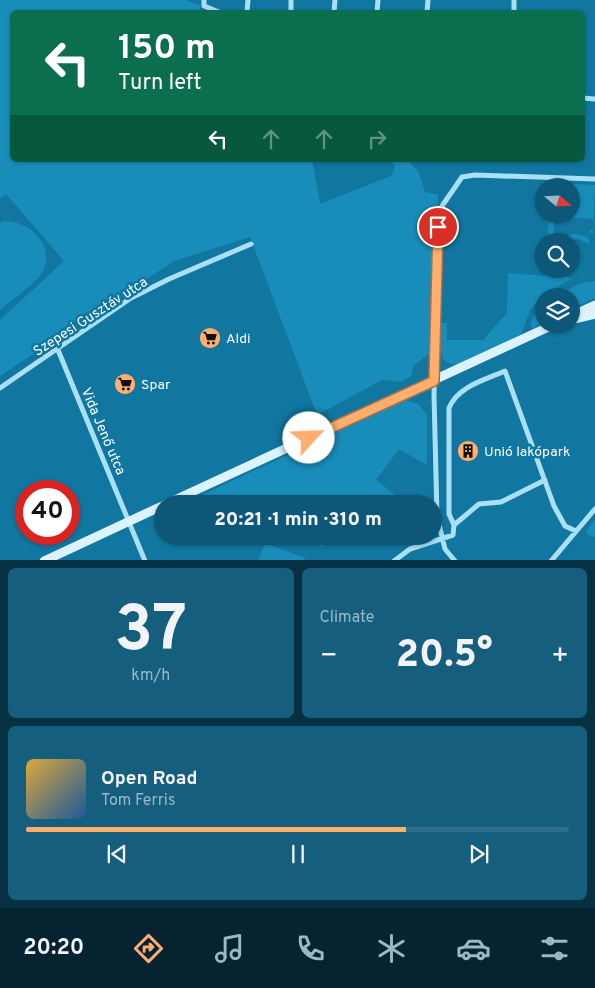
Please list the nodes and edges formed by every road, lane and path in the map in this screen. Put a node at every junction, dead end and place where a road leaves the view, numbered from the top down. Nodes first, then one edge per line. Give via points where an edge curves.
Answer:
1 (204, 3) edge
2 (216, 10) edge
3 (595, 179) edge
4 (251, 244) dead end
5 (595, 300) edge
6 (595, 305) edge
7 (591, 313) edge
8 (536, 333) edge
9 (58, 350) junction
10 (434, 381) junction
11 (0, 388) edge
12 (545, 480) junction
13 (186, 495) edge
14 (436, 495) edge
15 (595, 509) edge
16 (154, 510) edge
17 (130, 521) junction
18 (454, 524) junction
19 (576, 531) junction
20 (442, 538) edge
21 (442, 541) edge
22 (421, 545) edge
23 (44, 560) edge
24 (145, 560) edge
25 (394, 560) edge
26 (455, 560) edge
27 (551, 560) edge

1 - 2 street
3 - 10 street via 462,176 440,209
4 - 9 street, Szepesi Gusztáv utca via 131,298
5 - 7 street
6 - 7 street
8 - 10 street
9 - 11 street, Szepesi Gusztáv utca
9 - 17 street, Vida Jenő utca
10 - 13 street
10 - 14 street
12 - 18 street via 501,502 479,504
12 - 18 street via 505,371 462,390 453,398 449,408 449,514
12 - 19 street via 565,526
15 - 19 street
16 - 17 street
17 - 23 street
17 - 24 street, Vida Jenő utca
18 - 20 street via 453,534
19 - 27 street
21 - 26 street
22 - 25 street

